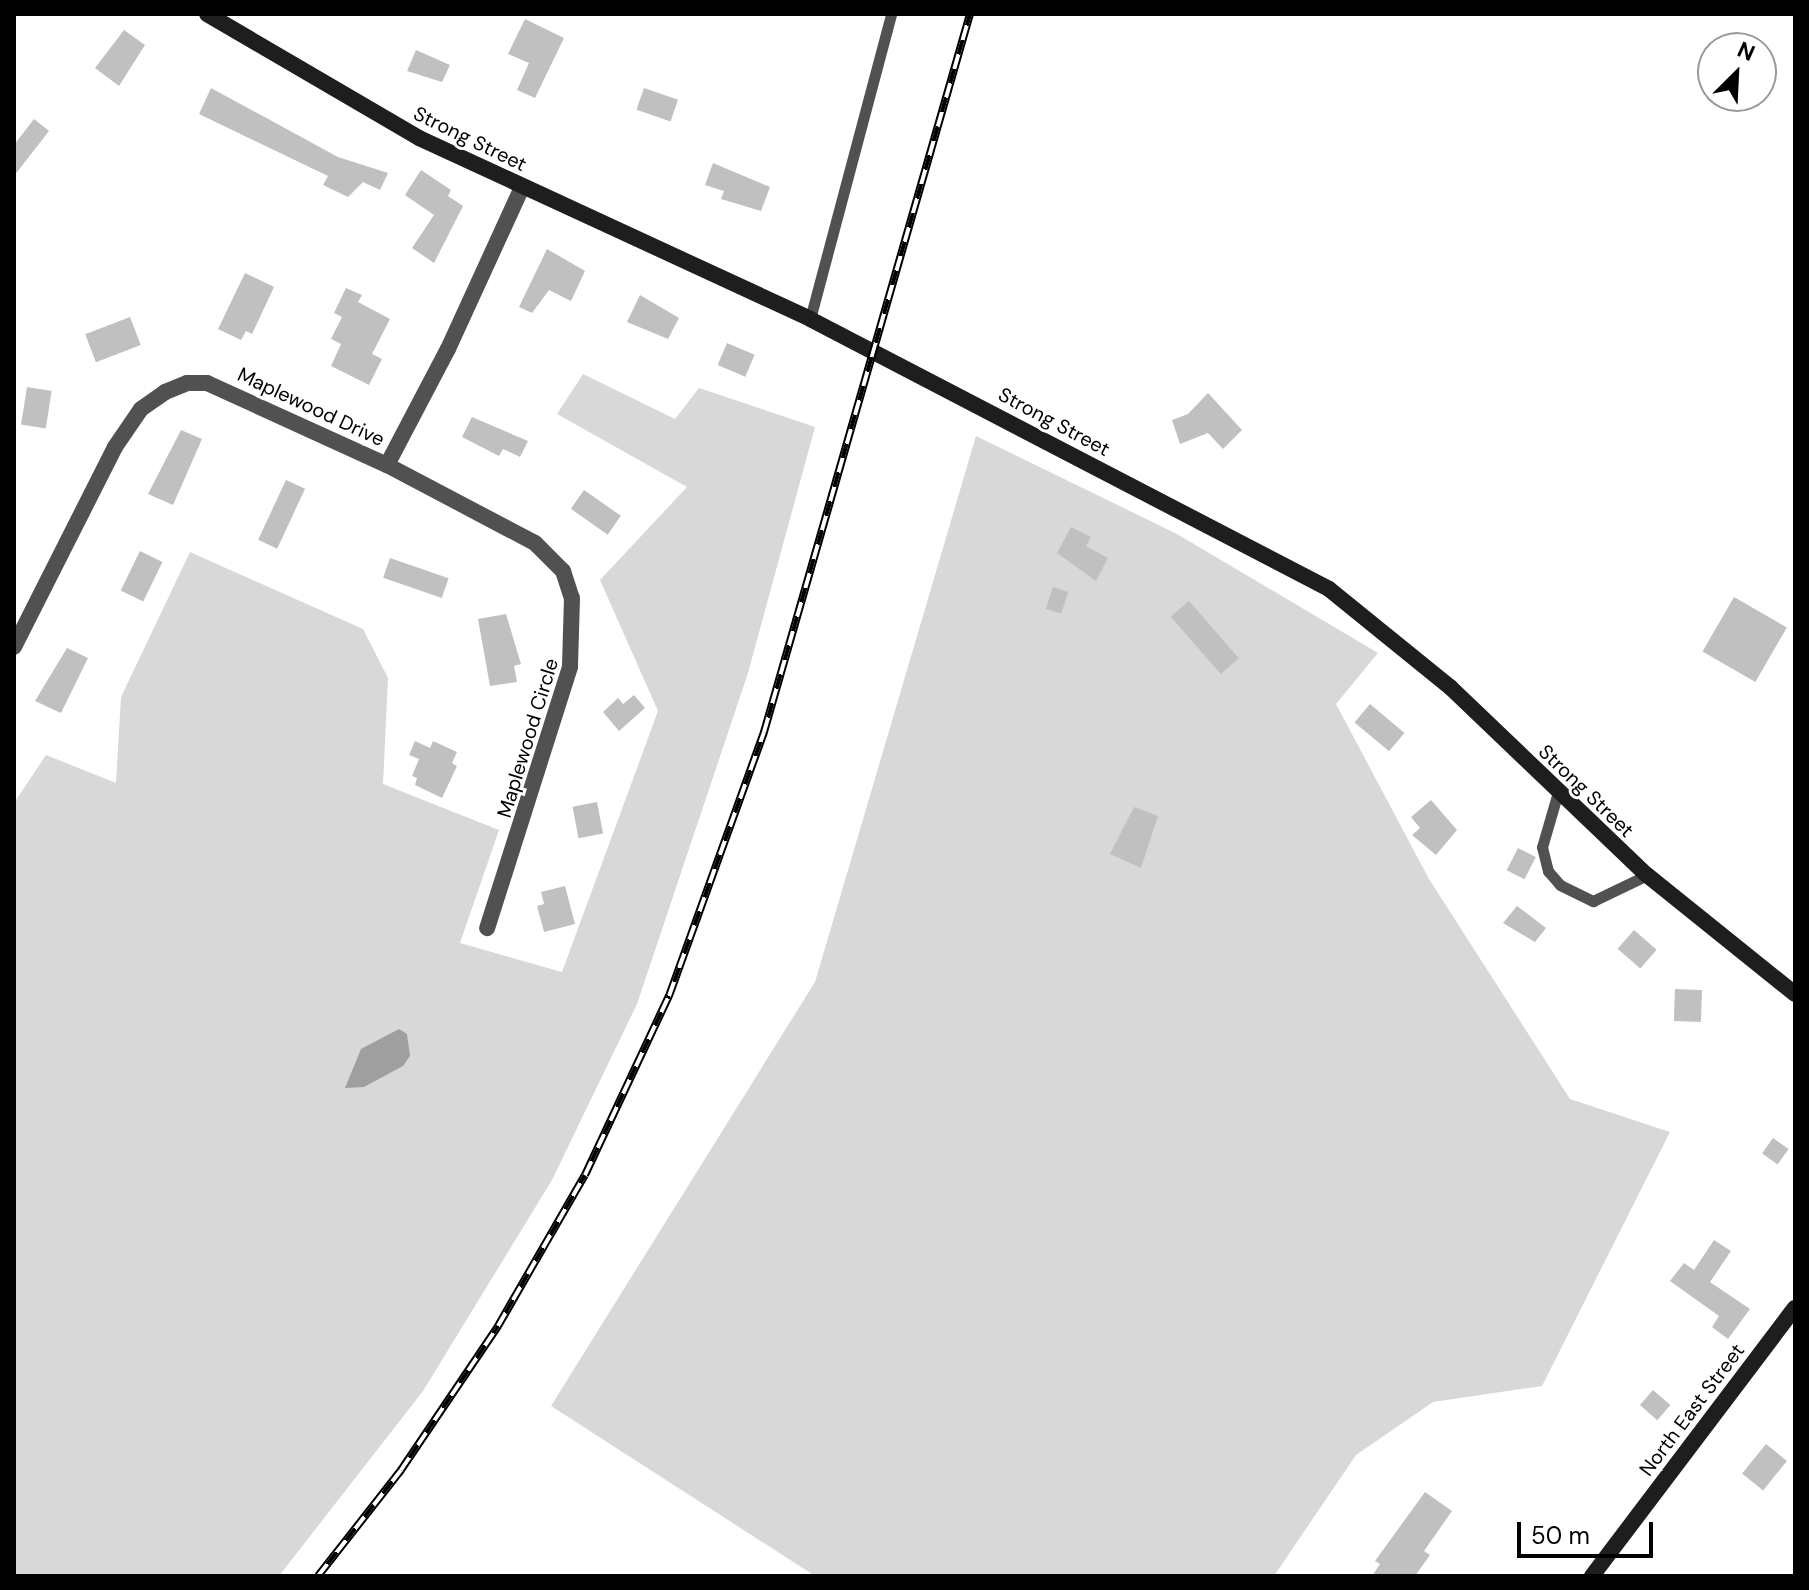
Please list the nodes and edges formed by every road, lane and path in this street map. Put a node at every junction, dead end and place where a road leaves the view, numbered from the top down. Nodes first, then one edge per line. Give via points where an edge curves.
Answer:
1 (207, 14) edge
2 (891, 14) edge
3 (522, 187) junction
4 (810, 319) junction
5 (387, 465) junction
6 (14, 647) edge
7 (1558, 792) junction
8 (1647, 875) junction
9 (487, 928) dead end
10 (1795, 994) edge
11 (1795, 1308) edge
12 (1592, 1576) edge

1 - 3 main road, Strong Street via 350,101
2 - 4 lane
3 - 4 main road, Strong Street
3 - 5 street, Maplewood Drive via 448,349
4 - 7 main road, Strong Street via 1329,589 1410,651
5 - 6 street, Maplewood Drive via 207,383 187,383 165,392 141,409 115,447
5 - 9 street, Maplewood Circle via 535,543 563,571 572,598 570,667
7 - 8 main road, Strong Street
7 - 8 lane via 1542,847 1548,871 1560,885 1593,901
8 - 10 main road, Strong Street
11 - 12 main road, North East Street

